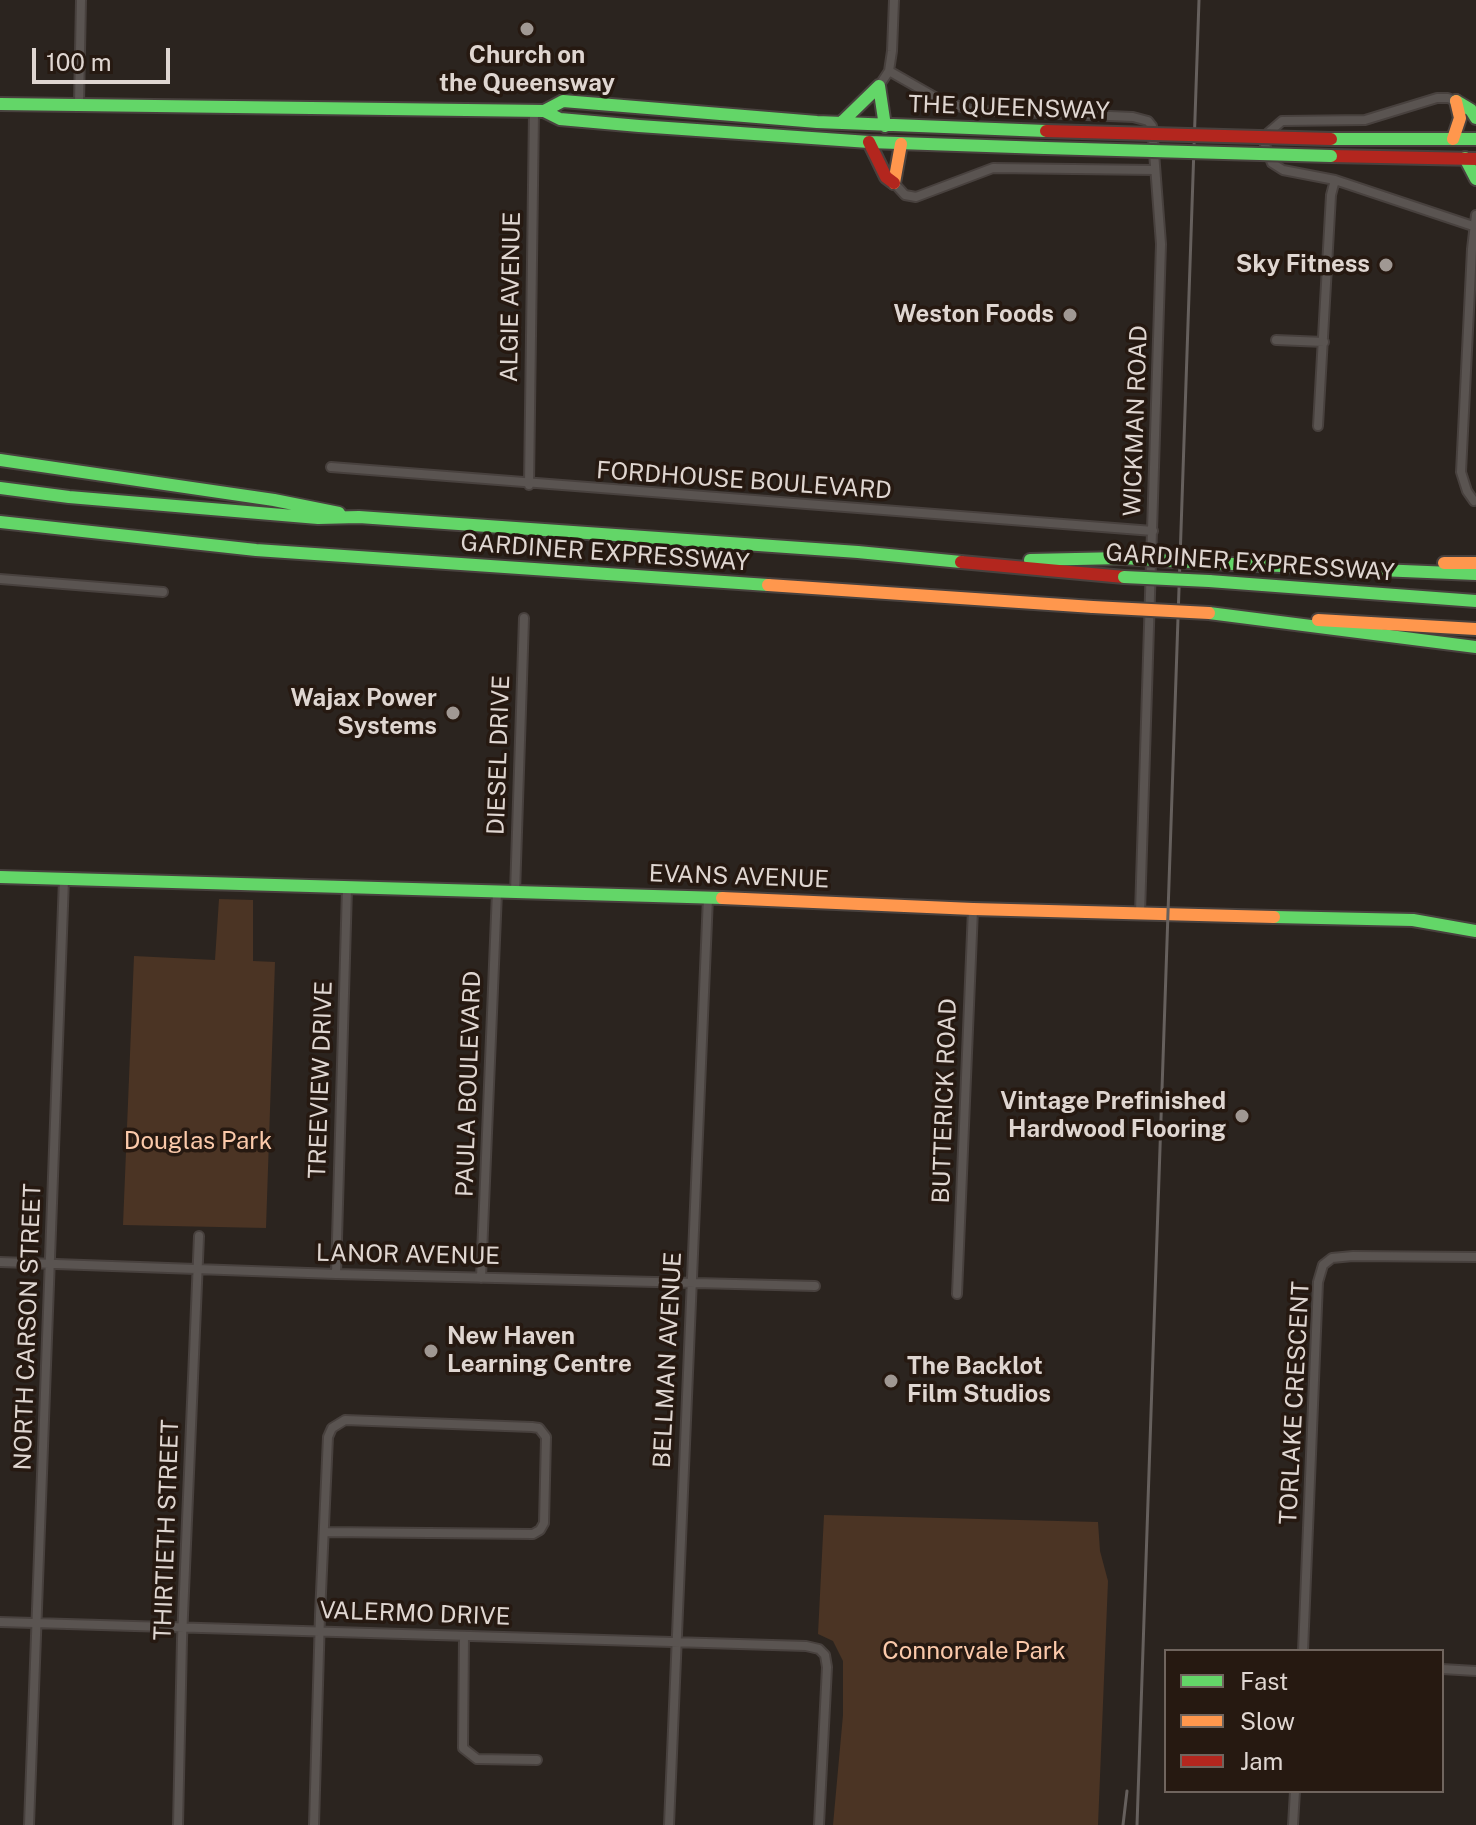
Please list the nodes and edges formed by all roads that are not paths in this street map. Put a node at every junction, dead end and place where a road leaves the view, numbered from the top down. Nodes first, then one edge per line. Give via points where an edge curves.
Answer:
1 (81, 0) edge
2 (894, 0) edge
3 (889, 71) junction
4 (879, 86) junction
5 (1456, 101) junction
6 (0, 104) edge
7 (79, 104) junction
8 (539, 111) junction
9 (1476, 118) edge
10 (842, 122) junction
11 (885, 126) junction
12 (1453, 139) junction
13 (1476, 139) edge
14 (869, 142) junction
15 (901, 144) junction
16 (1471, 158) edge
17 (1154, 170) junction
18 (1476, 179) edge
19 (1335, 180) junction
20 (894, 183) junction
21 (1476, 215) edge
22 (1473, 226) junction
23 (1276, 340) dead end
24 (1324, 342) junction
25 (1318, 426) dead end
26 (0, 460) edge
27 (331, 467) dead end
28 (529, 485) junction
29 (0, 488) edge
30 (1474, 501) dead end
31 (359, 517) junction
32 (0, 522) edge
33 (1153, 531) junction
34 (973, 562) junction
35 (1476, 563) edge
36 (1367, 567) junction
37 (1476, 574) edge
38 (0, 579) edge
39 (163, 592) dead end
40 (1476, 601) edge
41 (1209, 613) junction
42 (524, 618) dead end
43 (1476, 629) edge
44 (1476, 647) edge
45 (0, 877) edge
46 (64, 879) junction
47 (347, 888) junction
48 (497, 892) junction
49 (515, 893) junction
50 (708, 897) junction
51 (973, 909) junction
52 (1140, 913) junction
53 (1476, 931) edge
54 (199, 1236) dead end
55 (1476, 1257) edge
56 (0, 1262) edge
57 (50, 1264) junction
58 (198, 1270) junction
59 (336, 1274) junction
60 (481, 1278) junction
61 (692, 1281) junction
62 (815, 1286) dead end
63 (957, 1294) dead end
64 (325, 1532) junction
65 (0, 1622) edge
66 (35, 1622) junction
67 (183, 1627) junction
68 (320, 1632) junction
69 (464, 1636) junction
70 (675, 1642) junction
71 (1303, 1649) edge
72 (1444, 1669) edge
73 (1476, 1671) edge
74 (537, 1760) dead end
75 (1295, 1793) edge
76 (29, 1825) edge
77 (178, 1825) edge
78 (314, 1825) edge
79 (669, 1825) edge
80 (819, 1825) edge
81 (1293, 1825) edge

1 - 7 street
2 - 3 street
3 - 4 street
3 - 17 street, WICKMAN ROAD via 940,100 971,110 1142,119 1152,126
4 - 10 main road
4 - 11 main road
5 - 9 main road
5 - 12 main road via 1460,118
5 - 19 street via 1437,98 1365,120 1289,121 1272,127 1266,152 1277,167
6 - 7 main road, THE QUEENSWAY
7 - 8 main road, THE QUEENSWAY
8 - 10 main road, THE QUEENSWAY via 563,101
8 - 14 main road, THE QUEENSWAY via 560,119
8 - 28 street, ALGIE AVENUE
10 - 11 main road, THE QUEENSWAY
11 - 12 main road, THE QUEENSWAY, bridge
12 - 13 main road, THE QUEENSWAY
14 - 15 main road, THE QUEENSWAY
14 - 20 main road
15 - 16 main road, THE QUEENSWAY, bridge
15 - 20 main road
16 - 18 main road
17 - 20 street via 993,168 916,197 905,195
17 - 33 street, WICKMAN ROAD via 1161,244
19 - 22 street
19 - 24 street
21 - 22 street
22 - 30 street via 1461,472
23 - 24 street
24 - 25 street
26 - 31 main road
27 - 28 street, FORDHOUSE BOULEVARD
28 - 33 street, FORDHOUSE BOULEVARD
29 - 31 main road, GARDINER EXPRESSWAY via 144,504
31 - 34 main road, GARDINER EXPRESSWAY
32 - 41 main road, GARDINER EXPRESSWAY, bridge via 256,550
33 - 52 street, WICKMAN ROAD
34 - 36 main road, GARDINER EXPRESSWAY, bridge via 1122,558
34 - 40 main road, GARDINER EXPRESSWAY, bridge
35 - 36 main road
36 - 37 main road, GARDINER EXPRESSWAY
38 - 39 street
41 - 43 main road, GARDINER EXPRESSWAY
41 - 44 main road, GARDINER EXPRESSWAY
42 - 49 street, DIESEL DRIVE
45 - 46 main road, EVANS AVENUE
46 - 47 main road, EVANS AVENUE
46 - 57 street, NORTH CARSON STREET
47 - 48 main road, EVANS AVENUE
47 - 59 street, TREEVIEW DRIVE
48 - 49 main road, EVANS AVENUE
48 - 60 street, PAULA BOULEVARD
49 - 50 main road, EVANS AVENUE
50 - 51 main road, EVANS AVENUE
50 - 61 street, BELLMAN AVENUE
51 - 52 main road, EVANS AVENUE
51 - 63 street, BUTTERICK ROAD
52 - 53 main road, EVANS AVENUE via 1413,920
54 - 58 street, THIRTIETH STREET
55 - 71 street, TORLAKE CRESCENT via 1353,1256 1332,1258 1323,1265 1318,1282
56 - 57 street, LANOR AVENUE
57 - 58 street, LANOR AVENUE
57 - 66 street, NORTH CARSON STREET
58 - 59 street, LANOR AVENUE
58 - 67 street, THIRTIETH STREET
59 - 60 street, LANOR AVENUE
60 - 61 street, LANOR AVENUE
61 - 62 street, LANOR AVENUE
61 - 70 street, BELLMAN AVENUE
64 - 64 street via 533,1534 544,1523 546,1437 532,1427 345,1420 328,1437
64 - 68 street
65 - 66 street, VALERMO DRIVE
66 - 67 street, VALERMO DRIVE
66 - 76 street, NORTH CARSON STREET
67 - 68 street, VALERMO DRIVE
67 - 77 street, THIRTIETH STREET
68 - 69 street, VALERMO DRIVE
68 - 78 street
69 - 70 street, VALERMO DRIVE
69 - 74 street via 463,1748 477,1759
70 - 79 street, BELLMAN AVENUE
70 - 80 street, VALERMO DRIVE via 806,1646 825,1655
72 - 73 street
75 - 81 street

